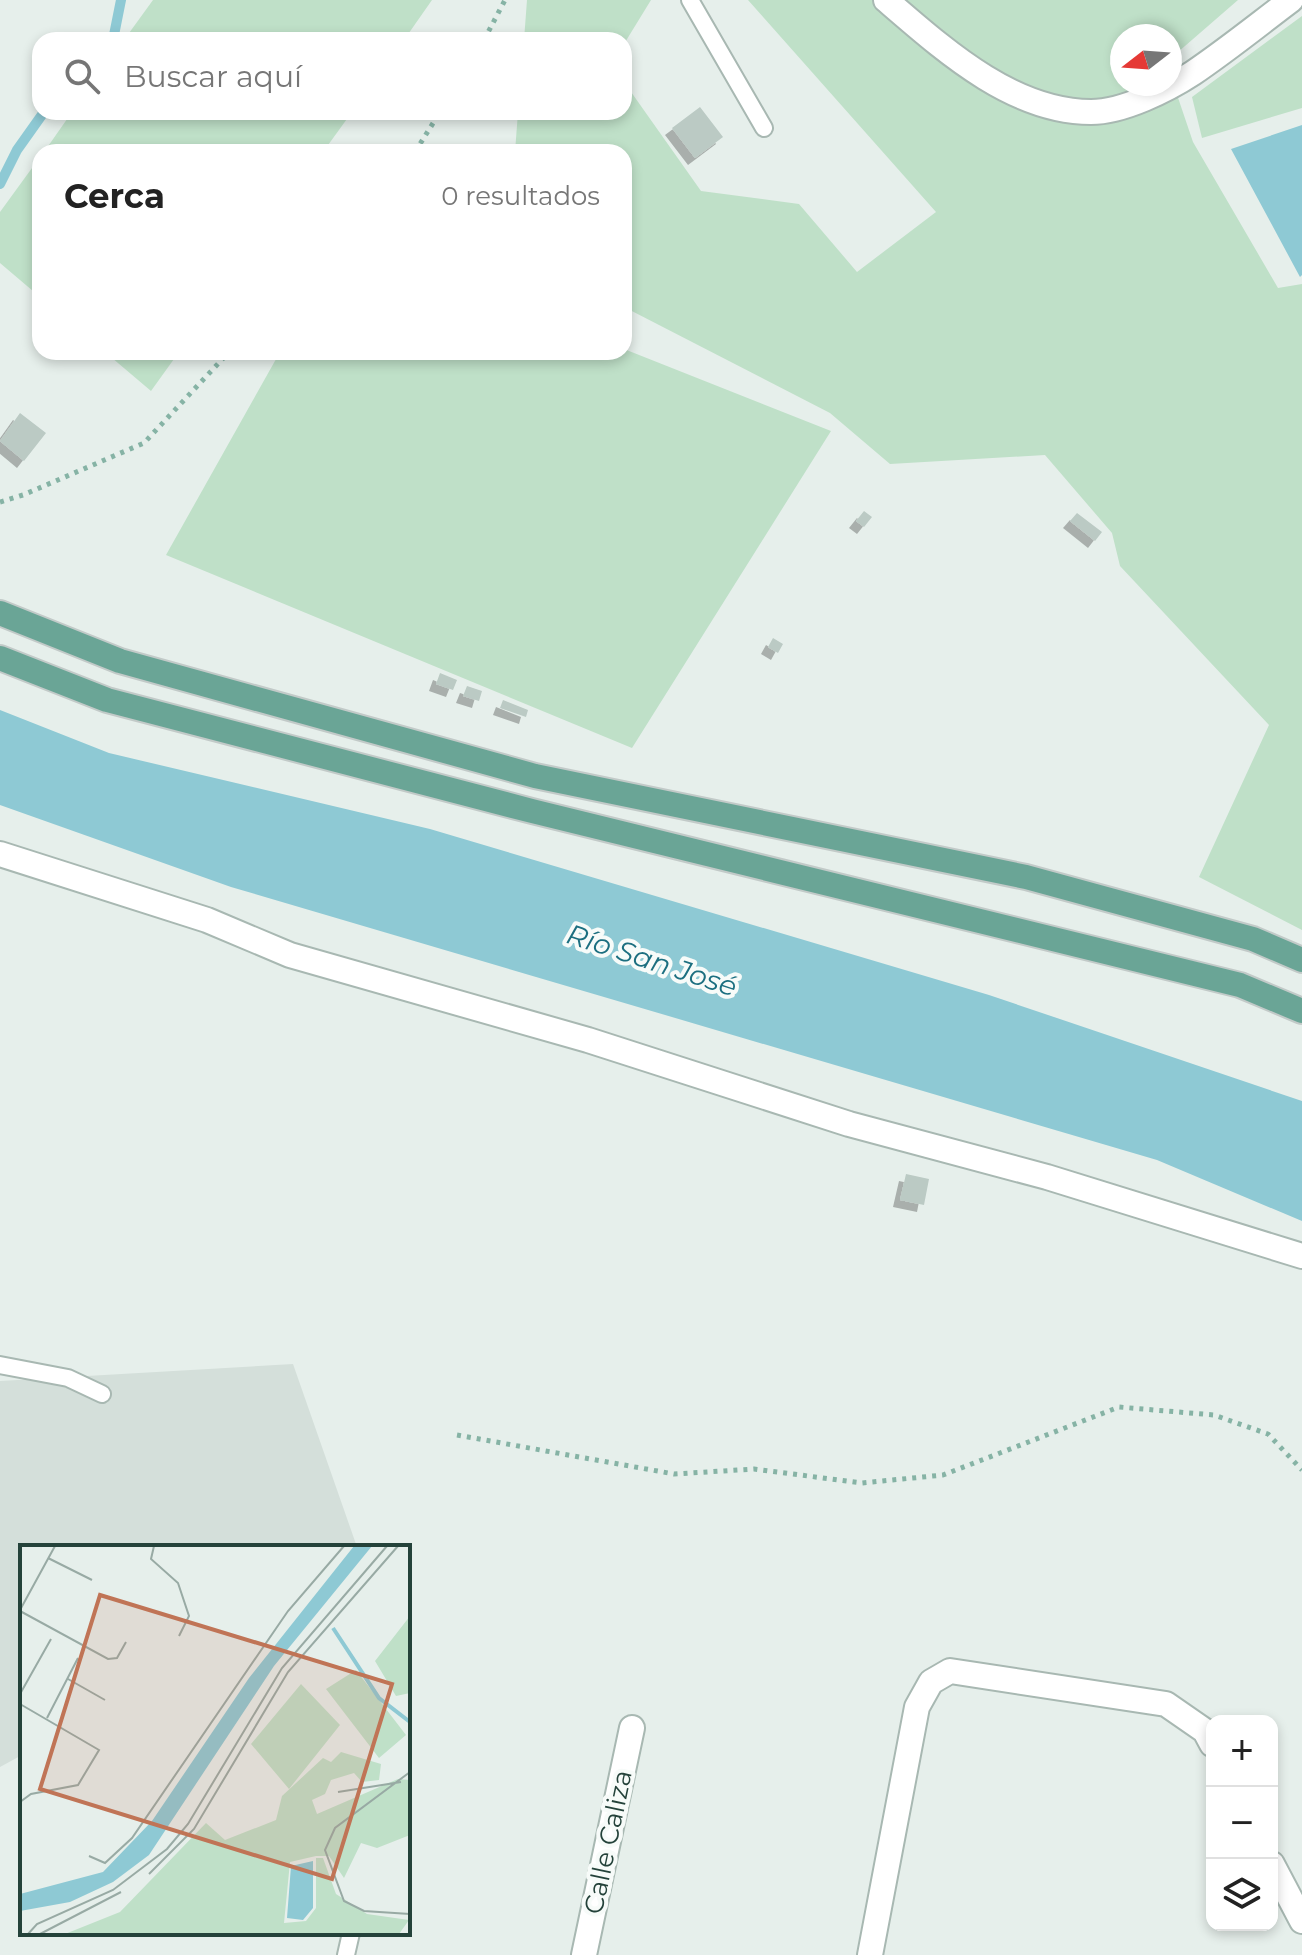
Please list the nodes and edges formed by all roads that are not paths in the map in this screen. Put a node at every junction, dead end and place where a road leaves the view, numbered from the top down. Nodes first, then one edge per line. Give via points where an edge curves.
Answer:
1 (690, 0) edge
2 (886, 0) edge
3 (1291, 0) edge
4 (764, 128) dead end
5 (0, 613) edge
6 (0, 658) edge
7 (0, 854) edge
8 (1302, 960) edge
9 (1302, 1011) edge
10 (1302, 1256) edge
11 (0, 1365) edge
12 (102, 1394) dead end
13 (632, 1728) dead end
14 (1206, 1733) edge
15 (1278, 1875) edge
16 (1302, 1921) edge
17 (351, 1935) edge
18 (346, 1955) edge
19 (584, 1955) edge
20 (870, 1955) edge

1 - 4 lane
2 - 3 street via 986,78 1033,102 1092,112 1138,100 1191,74
5 - 8 main road via 120,661 535,776 1026,877 1253,939
6 - 9 main road via 107,700 1240,985
7 - 10 street via 207,920 290,955
11 - 12 lane via 68,1378
13 - 19 street, Calle Caliza
14 - 20 street via 1166,1704 950,1671 931,1682 917,1707
15 - 16 street
17 - 18 lane

